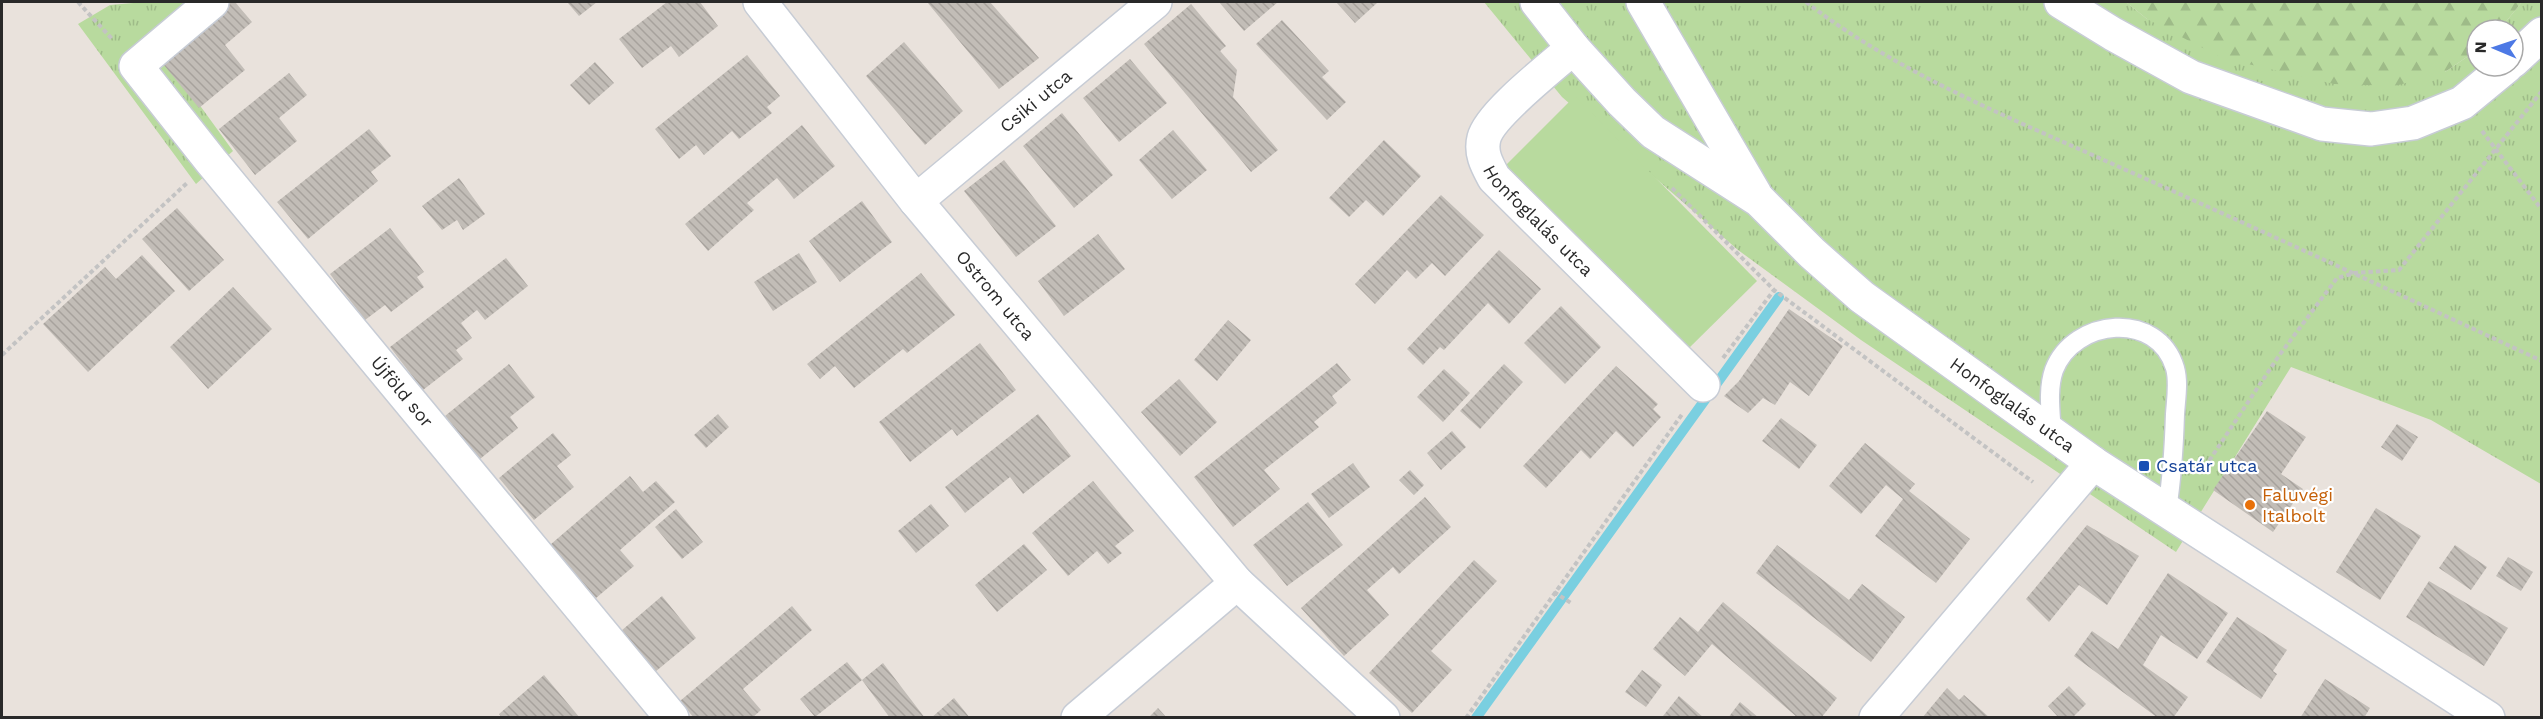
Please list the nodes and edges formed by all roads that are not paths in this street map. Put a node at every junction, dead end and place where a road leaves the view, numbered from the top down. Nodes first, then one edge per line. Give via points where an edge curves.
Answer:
1 (212, 2) edge
2 (760, 2) edge
3 (1155, 2) edge
4 (1537, 2) edge
5 (1643, 2) edge
6 (2061, 2) edge
7 (2541, 34) edge
8 (1574, 48) junction
9 (2525, 49) edge
10 (2492, 78) edge
11 (1759, 200) junction
12 (916, 201) junction
13 (1703, 385) road end
14 (2052, 434) junction
15 (2094, 463) junction
16 (2167, 510) junction
17 (1238, 583) junction
18 (2468, 712) edge
19 (672, 717) edge
20 (1078, 717) edge
21 (1383, 717) edge
22 (1876, 717) edge

1 - 19 street, Újföld sor via 136,66
2 - 12 street, Ostrom utca
3 - 12 street, Csiki utca
4 - 8 street, Honfoglalás utca
5 - 11 street
6 - 10 street via 2191,77 2322,124 2372,129 2413,123 2462,103
7 - 9 street
8 - 11 street, Honfoglalás utca via 1653,132
8 - 13 street, Honfoglalás utca via 1492,121 1483,139 1484,158 1494,178
11 - 14 street, Honfoglalás utca via 1862,297
12 - 17 street, Ostrom utca
14 - 15 street, Honfoglalás utca
14 - 16 lane via 2051,380 2062,354 2082,336 2104,328 2126,328 2146,335 2166,352 2175,370
15 - 16 street, Honfoglalás utca
15 - 22 street
16 - 18 street, Honfoglalás utca
17 - 20 street
17 - 21 street, Ostrom utca

